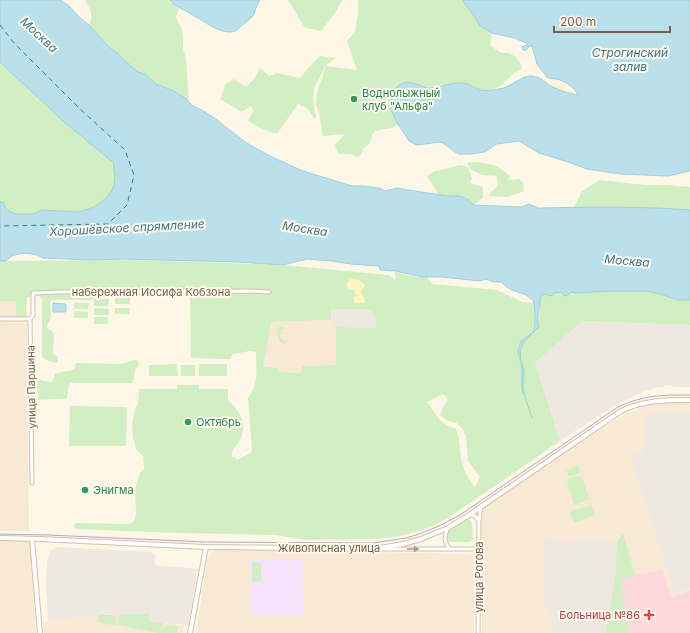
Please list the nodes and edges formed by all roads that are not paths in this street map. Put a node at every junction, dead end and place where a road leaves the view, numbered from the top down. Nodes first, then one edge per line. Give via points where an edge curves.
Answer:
1 (269, 292) dead end
2 (33, 293) joint
3 (0, 319) edge
4 (30, 320) junction
5 (690, 400) edge
6 (32, 483) dead end
7 (481, 506) junction
8 (469, 515) junction
9 (479, 521) junction
10 (448, 528) junction
11 (0, 538) edge
12 (32, 538) junction
13 (206, 547) junction
14 (374, 549) junction
15 (450, 549) junction
16 (479, 549) junction
17 (40, 633) edge
18 (190, 633) edge
19 (478, 633) edge

1 - 2 street, набережная Иосифа Кобзона
2 - 4 street, улица Паршина via 33,315
3 - 4 street
4 - 6 street, улица Паршина
5 - 7 street, Живописная улица via 645,402 621,411
7 - 8 street, Живописная улица
7 - 9 street, улица Рогова
8 - 9 street via 475,516
8 - 10 street, Живописная улица
9 - 16 street, улица Рогова
10 - 14 street, Живописная улица via 413,542
10 - 15 street via 446,542
11 - 12 street, Живописная улица
12 - 13 street, Живописная улица
12 - 17 street
13 - 14 street, Живописная улица
13 - 18 street
14 -> 15 street
15 - 16 street
16 - 19 street, улица Рогова

